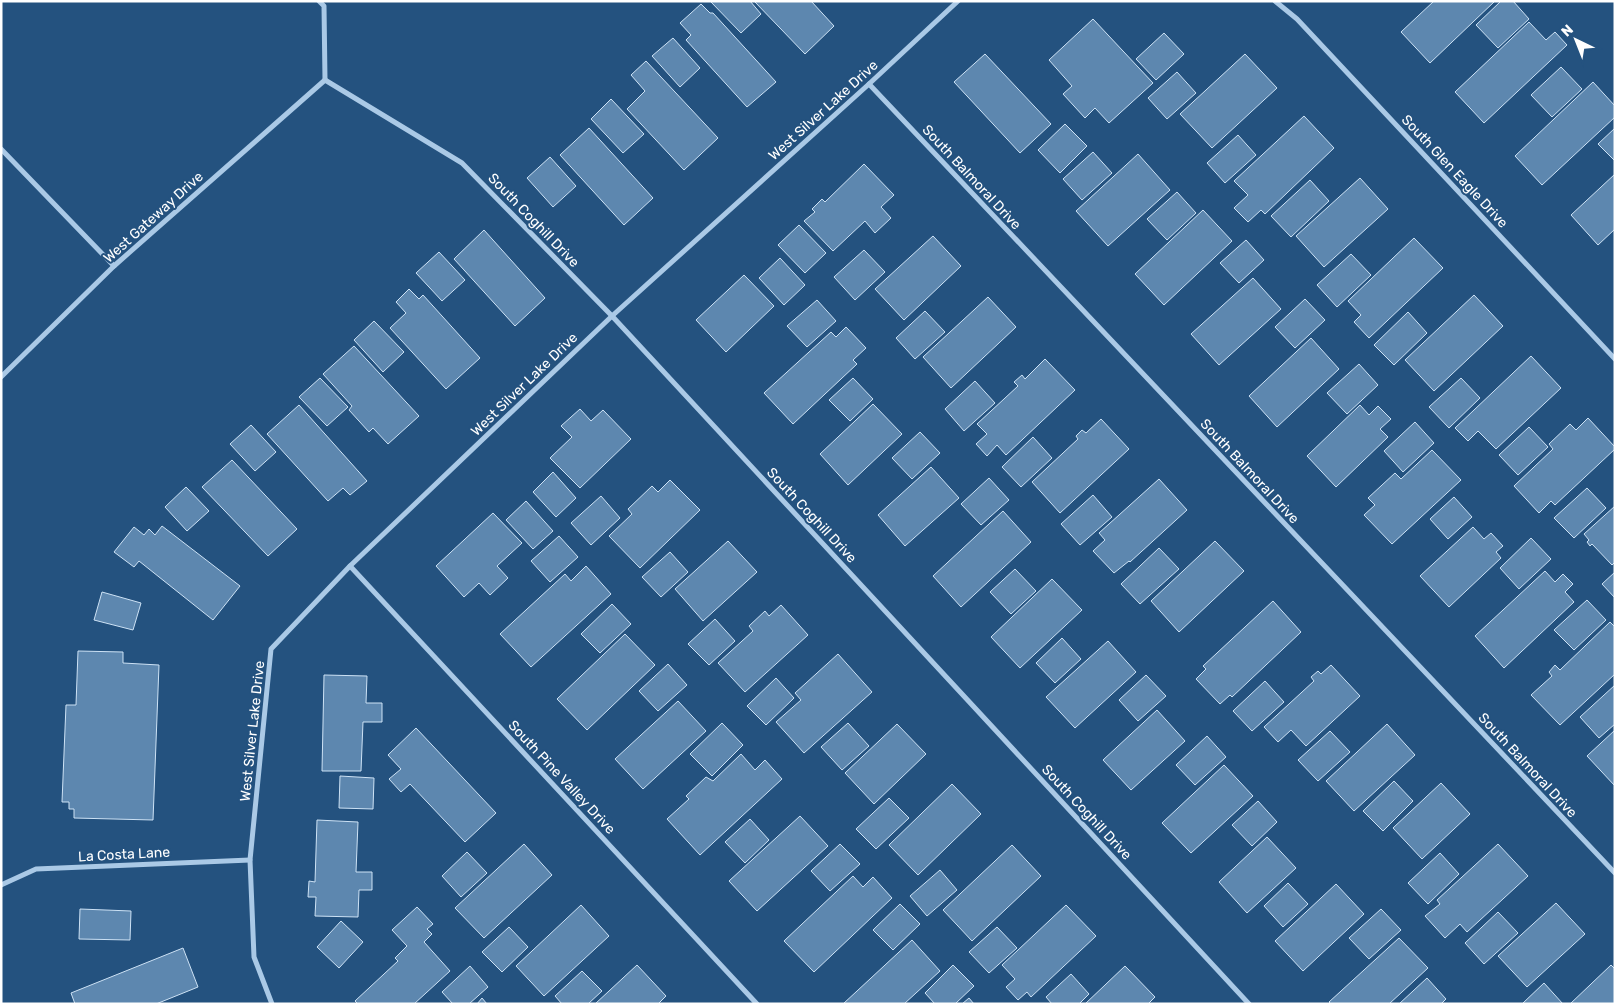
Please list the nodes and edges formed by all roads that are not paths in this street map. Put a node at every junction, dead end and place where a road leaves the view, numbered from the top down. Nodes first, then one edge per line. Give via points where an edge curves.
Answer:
1 (319, 1) edge
2 (958, 1) edge
3 (1275, 1) edge
4 (325, 80) junction
5 (869, 84) junction
6 (1, 149) edge
7 (114, 266) junction
8 (612, 316) junction
9 (1615, 359) edge
10 (1, 377) edge
11 (350, 566) junction
12 (250, 860) junction
13 (1615, 873) edge
14 (1, 886) edge
15 (272, 1004) edge
16 (756, 1004) edge
17 (1250, 1004) edge

1 - 4 street via 324,6
2 - 5 street, West Silver Lake Drive
3 - 9 street, South Glen Eagle Drive via 1297,19
4 - 7 street, West Gateway Drive
4 - 8 street, South Coghill Drive via 462,163
5 - 8 street, West Silver Lake Drive
5 - 13 street, South Balmoral Drive
6 - 7 street
7 - 10 street, West Gateway Drive
8 - 11 street, West Silver Lake Drive
8 - 17 street, South Coghill Drive
11 - 12 street, West Silver Lake Drive via 271,649
11 - 16 street, South Pine Valley Drive
12 - 14 street, La Costa Lane via 36,869
12 - 15 street, West Silver Lake Drive via 254,957

